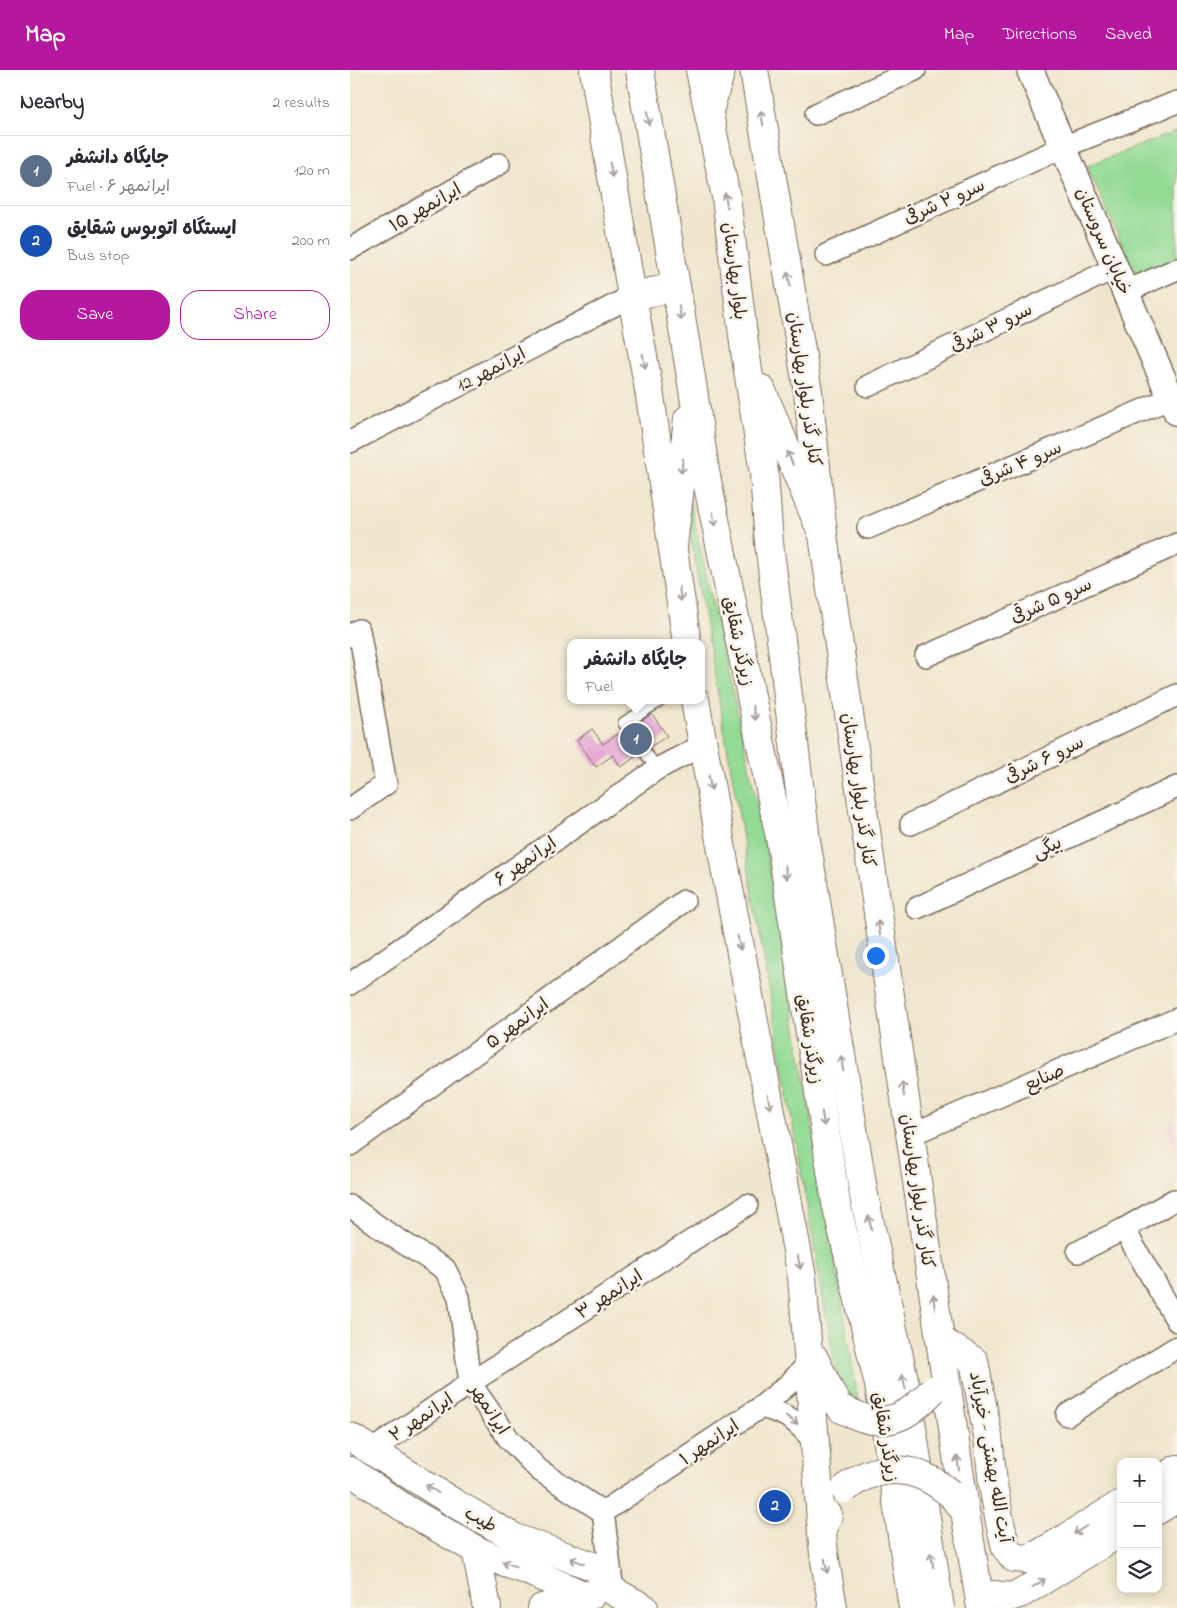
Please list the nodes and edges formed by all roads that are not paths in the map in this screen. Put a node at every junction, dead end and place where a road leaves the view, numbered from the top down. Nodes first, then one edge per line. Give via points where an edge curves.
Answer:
1 (594, 70) edge
2 (640, 70) edge
3 (700, 70) edge
4 (721, 70) edge
5 (754, 70) edge
6 (915, 70) edge
7 (1030, 70) edge
8 (1177, 102) edge
9 (709, 111) junction
10 (816, 114) dead end
11 (1063, 147) junction
12 (499, 164) dead end
13 (350, 249) edge
14 (826, 254) dead end
15 (1115, 268) junction
16 (1177, 269) edge
17 (676, 287) junction
18 (1125, 292) junction
19 (632, 296) junction
20 (745, 351) junction
21 (692, 383) junction
22 (868, 386) dead end
23 (1174, 405) edge
24 (350, 442) edge
25 (764, 474) joint
26 (868, 528) dead end
27 (823, 535) junction
28 (1177, 544) edge
29 (672, 546) junction
30 (354, 633) edge
31 (686, 639) edge
32 (926, 656) dead end
33 (1177, 695) edge
34 (655, 704) edge
35 (697, 704) edge
36 (703, 745) junction
37 (657, 769) junction
38 (1177, 787) edge
39 (350, 808) edge
40 (911, 824) dead end
41 (684, 901) dead end
42 (917, 908) dead end
43 (350, 984) edge
44 (1177, 1019) edge
45 (910, 1136) junction
46 (350, 1145) edge
47 (1176, 1201) edge
48 (747, 1205) dead end
49 (350, 1206) edge
50 (1124, 1229) junction
51 (1078, 1252) dead end
52 (1177, 1321) edge
53 (940, 1340) junction
54 (1177, 1347) edge
55 (808, 1354) junction
56 (470, 1383) junction
57 (761, 1407) junction
58 (1067, 1415) dead end
59 (361, 1444) edge
60 (816, 1444) junction
61 (1177, 1469) edge
62 (350, 1471) edge
63 (1162, 1478) edge
64 (1177, 1498) edge
65 (454, 1503) junction
66 (1117, 1507) edge
67 (1162, 1507) edge
68 (961, 1508) junction
69 (603, 1512) junction
70 (437, 1527) junction
71 (822, 1533) junction
72 (1117, 1534) edge
73 (476, 1550) junction
74 (613, 1591) junction
75 (586, 1596) junction
76 (480, 1603) edge
77 (991, 1604) edge
78 (542, 1608) edge
79 (644, 1608) edge
80 (833, 1608) edge
81 (913, 1608) edge
82 (940, 1608) edge

1 -> 19 main road
2 -> 17 main road
3 - 9 main road, بلوار بهارستان
4 - 9 main road
27 -> 5 main road, کنار گذر بلوار بهارستان via 808,392
6 - 10 street
7 - 11 street, خیابان سروستان
8 - 11 street, سرو ۲ شرقی
20 -> 9 main road, بلوار بهارستان via 726,198
11 - 14 street, سرو ۲ شرقی
11 - 15 street, خیابان سروستان
12 - 13 street, ایرانمهر ۱۵
15 - 18 street, خیابان سروستان
15 - 22 street, سرو ۳ شرقی
16 - 18 street
17 - 19 main road
17 -> 21 main road
18 - 23 street, خیابان سروستان
19 - 24 street, ایرانمهر 12
19 -> 29 main road
20 - 25 main road, بلوار بهارستان
27 -> 20 main road
21 -> 29 main road
21 -> 81 main road, زیرگذر شقایق via 705,471 781,843 836,1203 878,1385
23 - 26 street, سرو ۴ شرقی
82 -> 25 main road, زیرگذر شقایق via 906,1389 864,1196 806,840 769,543
45 -> 27 main road, کنار گذر بلوار بهارستان
28 - 32 street, سرو ۵ شرقی
29 -> 31 main road
30 - 39 street via 386,784
33 - 40 street, سرو ۶ شرقی
34 - 37 lane via 624,723
35 - 36 main road
36 - 37 street, ایرانمهر ۶
36 -> 55 main road via 802,1277
37 - 43 street, ایرانمهر ۶
38 - 42 street, بیگی
41 - 46 street, ایرانمهر ۵
44 - 45 street, صنایع
53 -> 45 main road, کنار گذر بلوار بهارستان
47 - 50 street
48 - 56 street, ایرانمهر ۳
49 - 56 street, ایرانمهر via 445,1269 459,1297
50 - 51 street
50 - 52 street
53 - 55 main road, bridge via 940,1371 933,1390 916,1409 894,1420 872,1420 842,1409
66 -> 53 main road, آیت الله بهشتی - خیرآباد via 1037,1555 1026,1559 1014,1558 1006,1548 1000,1523 974,1362
68 -> 53 main road, کنار گذر بلوار بهارستان
54 - 58 street
55 - 57 street, ایرانمهر ۱ via 790,1383
55 - 60 main road
56 - 59 street, ایرانمهر ۲
56 - 69 street, ایرانمهر via 509,1439 539,1470
57 -> 60 street via 782,1413 796,1422
57 - 69 street, ایرانمهر ۱
65 -> 59 main road, طیب
60 - 71 main road
61 - 63 main road
62 - 70 main road, طیب
64 - 67 main road
65 - 70 main road
74 -> 65 main road, طیب via 595,1568 515,1538
68 - 71 main road, bridge via 930,1479 920,1475 896,1469 868,1474 845,1489 830,1511
68 - 77 main road via 983,1535 986,1544
69 - 74 street
70 - 73 main road, طیب
71 -> 80 main road
77 -> 72 main road via 1022,1592
75 -> 73 main road, طیب
73 - 76 main road
74 - 75 main road
74 - 79 main road, طیب
75 - 78 main road

